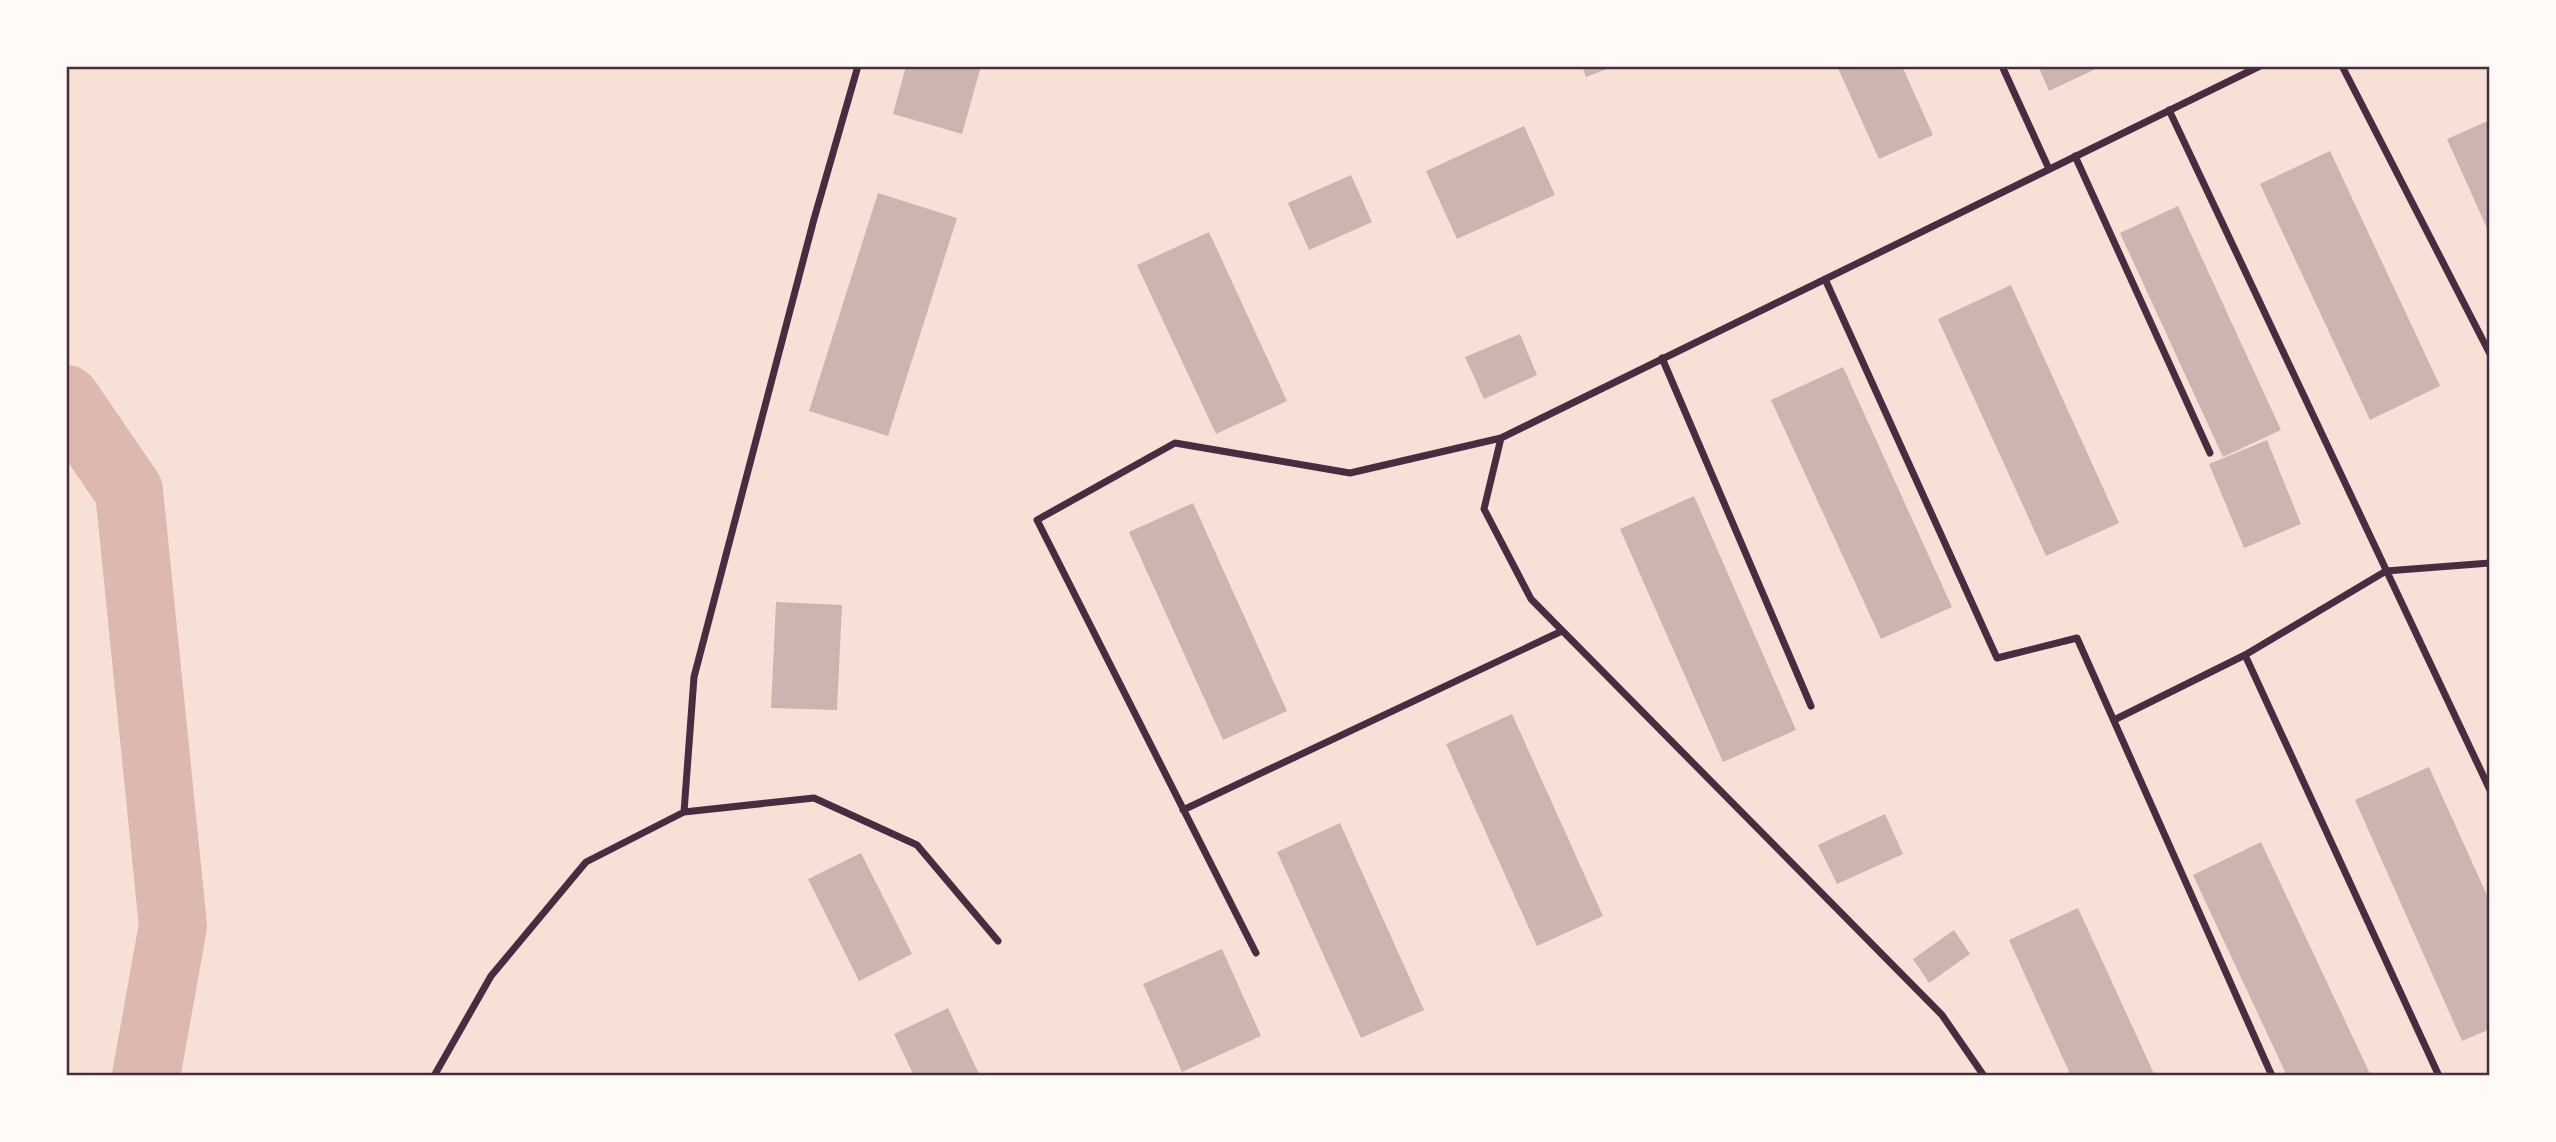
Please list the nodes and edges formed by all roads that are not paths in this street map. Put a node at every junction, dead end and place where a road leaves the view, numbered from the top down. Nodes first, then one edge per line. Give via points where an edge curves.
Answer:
1 (858, 66) edge
2 (2001, 66) edge
3 (2260, 66) edge
4 (2342, 66) edge
5 (2169, 110) junction
6 (2075, 156) junction
7 (2049, 169) junction
8 (1825, 279) junction
9 (2490, 355) edge
10 (1662, 358) junction
11 (1501, 438) junction
12 (2210, 453) dead end
13 (2490, 563) edge
14 (2386, 571) junction
15 (1562, 631) junction
16 (2245, 654) junction
17 (1811, 706) dead end
18 (2114, 720) junction
19 (2490, 790) edge
20 (1182, 810) junction
21 (684, 811) junction
22 (998, 941) dead end
23 (1256, 953) dead end
24 (434, 1076) edge
25 (1984, 1076) edge
26 (2272, 1076) edge
27 (2439, 1076) edge

1 - 21 street via 694,677
2 - 7 street
3 - 5 street
4 - 9 street
5 - 6 street
5 - 14 street
6 - 7 street
6 - 12 street
7 - 8 street
8 - 10 street
8 - 18 street via 1997,657 2077,638
10 - 11 street
10 - 17 street
11 - 15 street via 1484,509 1531,599
11 - 20 street via 1350,473 1175,443 1037,520
13 - 14 street
14 - 16 street
14 - 19 street
15 - 20 street
15 - 25 street via 1942,1015
16 - 18 street
16 - 27 street
18 - 26 street
20 - 23 street
21 - 22 street via 814,798 917,845
21 - 24 street via 586,862 491,976

